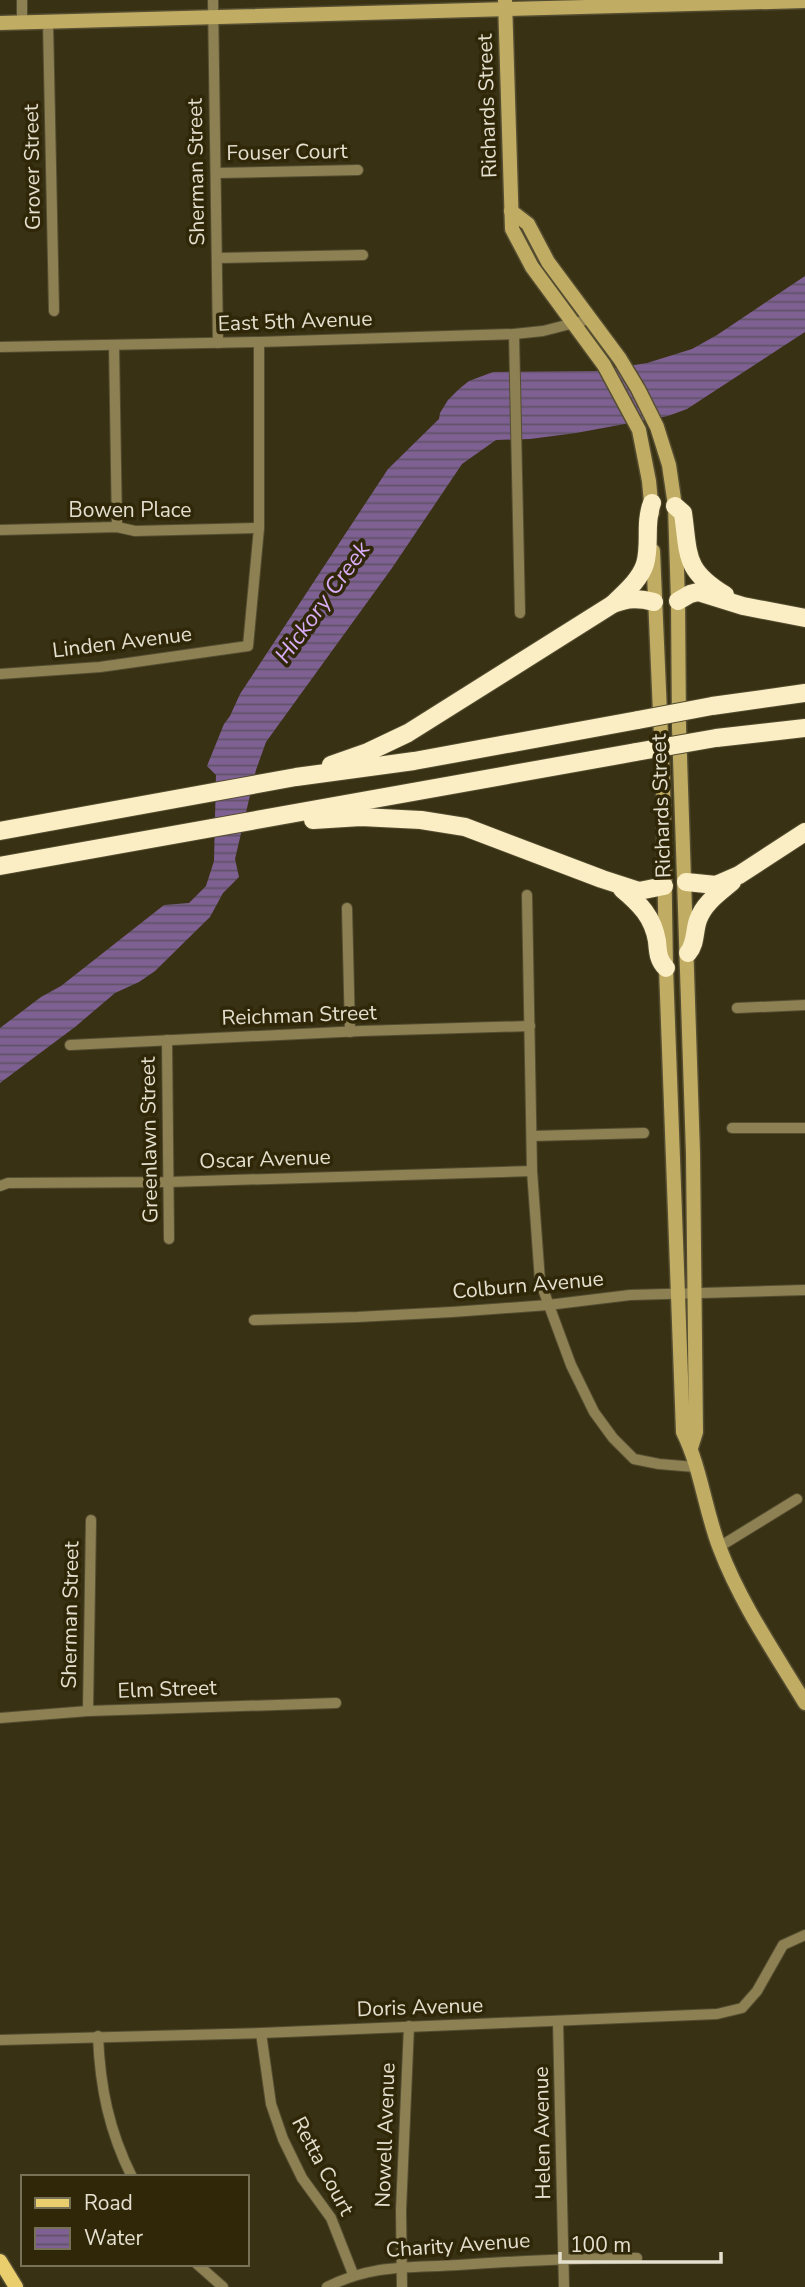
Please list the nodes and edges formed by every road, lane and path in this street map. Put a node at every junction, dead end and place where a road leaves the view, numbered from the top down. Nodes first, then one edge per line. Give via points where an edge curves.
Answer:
1 (22, 0) edge
2 (213, 0) edge
3 (805, 1) edge
4 (685, 2) edge
5 (505, 6) edge
6 (214, 18) junction
7 (48, 22) junction
8 (0, 23) edge
9 (22, 23) junction
10 (359, 170) dead end
11 (216, 173) junction
12 (511, 211) junction
13 (363, 255) dead end
14 (217, 258) junction
15 (54, 311) dead end
16 (590, 319) junction
17 (574, 324) junction
18 (514, 334) junction
19 (259, 342) junction
20 (218, 343) junction
21 (114, 345) junction
22 (0, 347) edge
23 (652, 503) junction
24 (675, 506) junction
25 (117, 527) junction
26 (259, 528) junction
27 (0, 530) edge
28 (678, 601) junction
29 (654, 602) junction
30 (613, 604) junction
31 (743, 606) junction
32 (520, 613) dead end
33 (805, 618) edge
34 (0, 674) edge
35 (805, 693) edge
36 (805, 727) edge
37 (296, 777) junction
38 (289, 816) junction
39 (0, 831) edge
40 (805, 832) edge
41 (0, 866) edge
42 (739, 875) junction
43 (614, 883) junction
44 (686, 883) junction
45 (664, 886) junction
46 (527, 895) dead end
47 (347, 908) dead end
48 (688, 953) junction
49 (666, 968) junction
50 (805, 1006) edge
51 (737, 1008) dead end
52 (530, 1026) junction
53 (350, 1032) junction
54 (167, 1040) junction
55 (70, 1045) dead end
56 (732, 1128) dead end
57 (805, 1128) edge
58 (644, 1133) dead end
59 (532, 1136) junction
60 (532, 1171) junction
61 (169, 1182) junction
62 (0, 1186) edge
63 (169, 1239) dead end
64 (805, 1290) edge
65 (678, 1293) junction
66 (694, 1293) junction
67 (548, 1305) junction
68 (254, 1320) dead end
69 (691, 1448) junction
70 (695, 1466) junction
71 (797, 1499) dead end
72 (91, 1520) dead end
73 (719, 1547) junction
74 (336, 1703) dead end
75 (805, 1703) edge
76 (88, 1711) junction
77 (0, 1718) edge
78 (805, 1935) edge
79 (558, 2021) junction
80 (409, 2026) junction
81 (261, 2033) junction
82 (98, 2036) junction
83 (0, 2040) edge
84 (131, 2175) edge
85 (563, 2258) junction
86 (637, 2258) dead end
87 (0, 2261) edge
88 (199, 2266) edge
89 (400, 2266) junction
90 (353, 2274) junction
91 (16, 2287) edge
92 (223, 2287) edge
93 (327, 2287) edge
94 (402, 2287) edge
95 (564, 2287) edge

1 - 9 street
2 - 6 street, Sherman Street
3 - 4 street
4 - 5 street
5 - 6 street
5 - 12 street, Richards Street
6 - 7 street
6 - 11 street, Sherman Street
7 - 9 street
7 - 15 street, Grover Street
8 - 9 street
10 - 11 street, Fouser Court
11 - 14 street, Sherman Street
12 - 16 street, Richards Street via 528,224
12 - 17 street, Richards Street via 512,229 527,258
13 - 14 street
14 - 20 street, Sherman Street
16 - 17 street, East 5th Avenue
16 - 24 street, Richards Street via 620,359 657,426
17 - 18 street, East 5th Avenue
17 - 23 street, Richards Street via 604,365 639,430
18 - 19 street, East 5th Avenue
18 - 32 street
19 - 20 street, East 5th Avenue
19 - 26 street
20 - 21 street, East 5th Avenue
21 - 22 street, East 5th Avenue
21 - 25 street
23 - 29 street, Richards Street
23 - 30 highway via 646,517 645,563
24 - 28 street, Richards Street
24 - 31 highway via 683,513 691,565 708,584
25 - 26 street, Bowen Place via 135,531
25 - 27 street, Bowen Place
26 - 34 street, Linden Avenue via 248,646 100,667
28 - 29 street
28 - 31 highway via 698,593
28 - 44 street, Richards Street
29 - 30 highway via 638,598
29 - 45 street, Richards Street
30 - 37 highway via 408,733
31 - 33 highway
35 - 37 highway, bridge
36 - 38 highway, bridge via 414,790
37 - 39 highway
38 - 41 highway
38 - 43 highway via 312,821 361,817 421,820 464,827
40 - 42 highway
42 - 44 highway via 716,885
42 - 48 highway via 706,905
43 - 45 highway via 639,891
43 - 49 highway via 647,912
44 - 45 street
44 - 48 street, Richards Street
45 - 49 street, Richards Street
46 - 52 street
47 - 53 street
48 - 66 street, Richards Street
49 - 65 street, Richards Street
50 - 51 street
52 - 53 street, Reichman Street
52 - 59 street
53 - 54 street, Reichman Street
54 - 55 street, Reichman Street
54 - 61 street, Greenlawn Street
56 - 57 street
58 - 59 street
59 - 60 street
60 - 61 street, Oscar Avenue
60 - 67 street via 540,1282
61 - 62 street, Oscar Avenue
61 - 63 street, Greenlawn Street
64 - 66 street, Colburn Avenue
65 - 66 street, Colburn Avenue
65 - 67 street, Colburn Avenue
65 - 69 street, Richards Street via 683,1432
66 - 69 street, Richards Street via 696,1432
67 - 68 street, Colburn Avenue
67 - 70 street via 571,1365 612,1438 634,1459
69 - 70 street, Richards Street
70 - 73 street, Richards Street
71 - 73 street
72 - 76 street, Sherman Street
73 - 75 street, Richards Street via 735,1585
74 - 76 street, Elm Street
76 - 77 street, Elm Street
78 - 79 street, Doris Avenue via 783,1945 742,2008 716,2014
79 - 80 street, Doris Avenue
79 - 85 street, Helen Avenue
80 - 81 street, Doris Avenue
80 - 89 street, Nowell Avenue
81 - 82 street, Doris Avenue
81 - 90 street, Retta Court via 271,2104 283,2139 302,2178 331,2218
82 - 83 street, Doris Avenue
82 - 84 street via 100,2079 109,2121
85 - 86 street, Charity Avenue
85 - 89 street, Charity Avenue
85 - 95 street, Helen Avenue
87 - 91 main road
88 - 92 street
89 - 90 street, Charity Avenue
89 - 94 street, Nowell Avenue
90 - 93 street, Charity Avenue

